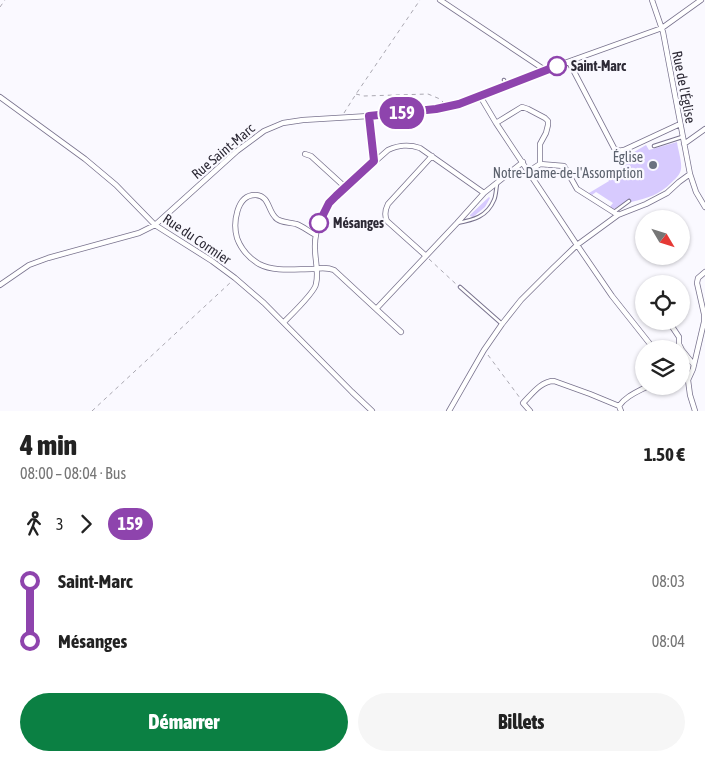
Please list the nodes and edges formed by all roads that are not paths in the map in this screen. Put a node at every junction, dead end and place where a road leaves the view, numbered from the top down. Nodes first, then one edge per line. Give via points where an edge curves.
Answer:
1 (440, 0) edge
2 (652, 0) edge
3 (701, 0) edge
4 (662, 28) junction
5 (569, 62) junction
6 (545, 70) junction
7 (504, 80) dead end
8 (506, 86) junction
9 (480, 96) junction
10 (0, 98) edge
11 (369, 116) junction
12 (496, 122) junction
13 (680, 124) junction
14 (705, 129) edge
15 (682, 137) junction
16 (684, 144) junction
17 (654, 146) dead end
18 (304, 154) dead end
19 (432, 156) junction
20 (374, 161) junction
21 (523, 162) junction
22 (540, 164) junction
23 (529, 171) junction
24 (690, 174) junction
25 (497, 183) junction
26 (345, 187) junction
27 (484, 193) junction
28 (629, 201) dead end
29 (705, 205) edge
30 (616, 213) junction
31 (457, 223) junction
32 (155, 225) junction
33 (316, 235) junction
34 (577, 245) junction
35 (426, 256) junction
36 (317, 268) junction
37 (705, 272) edge
38 (0, 286) edge
39 (460, 287) road end
40 (703, 306) edge
41 (377, 308) junction
42 (284, 322) junction
43 (502, 324) junction
44 (674, 330) edge
45 (401, 332) dead end
46 (647, 340) edge
47 (694, 365) junction
48 (690, 375) edge
49 (635, 392) edge
50 (690, 395) edge
51 (620, 409) edge
52 (372, 411) edge
53 (449, 411) edge
54 (530, 411) edge
55 (695, 411) edge

1 - 6 street
2 - 4 street, Rue de l'Église
3 - 4 street, Rue Saint-Marc
4 - 5 street, Rue Saint-Marc
4 - 13 street, Rue de l'Église
5 - 6 street, Rue Saint-Marc
5 - 13 street via 616,150 624,150
6 - 8 street, Rue Saint-Marc
7 - 8 lane
8 - 9 street, Rue Saint-Marc
9 - 11 street, Rue Saint-Marc via 436,109
9 - 12 street
10 - 32 street, Rue du Cormier via 85,159
11 - 20 street
11 - 32 street, Rue Saint-Marc via 303,120 283,123 264,131 236,151
12 - 21 street
12 - 22 street via 522,107 545,118 548,125 540,144
13 - 15 street, Rue de l'Église
14 - 16 street
15 - 16 street, Rue de l'Église
15 - 17 lane
16 - 24 street, Rue de l'Église
18 - 26 street via 311,156
19 - 20 street via 420,148 404,145 388,150
19 - 27 street
19 - 35 street via 388,204 385,214 387,221
20 - 26 street
21 - 23 street
21 - 25 street
22 - 23 street
22 - 30 street via 564,166 577,189
23 - 34 street
24 - 29 street, Rue de l'Église
24 - 30 street via 667,193
25 - 27 street
25 - 31 lane via 494,200 487,211 476,219
26 - 33 street via 329,203
27 - 31 street
28 - 30 lane
30 - 34 street
31 - 35 street
32 - 38 street, Rue Saint-Marc via 140,233 28,265
32 - 42 street, Rue du Cormier via 235,278
33 - 36 street
33 - 36 street via 298,224 277,220 267,202 259,196 246,199 238,210 237,239 254,260 270,268
34 - 43 street via 521,300
34 - 46 street
35 - 41 street
36 - 41 street via 334,270
36 - 42 street via 316,285
37 - 40 street via 697,283
39 - 43 lane
40 - 47 street via 704,322
41 - 45 street
42 - 52 street, Rue du Cormier
43 - 53 street
44 - 47 street via 682,350
47 - 48 street
49 - 51 street via 623,401
50 - 55 street
51 - 54 street via 554,381 545,382 523,403

